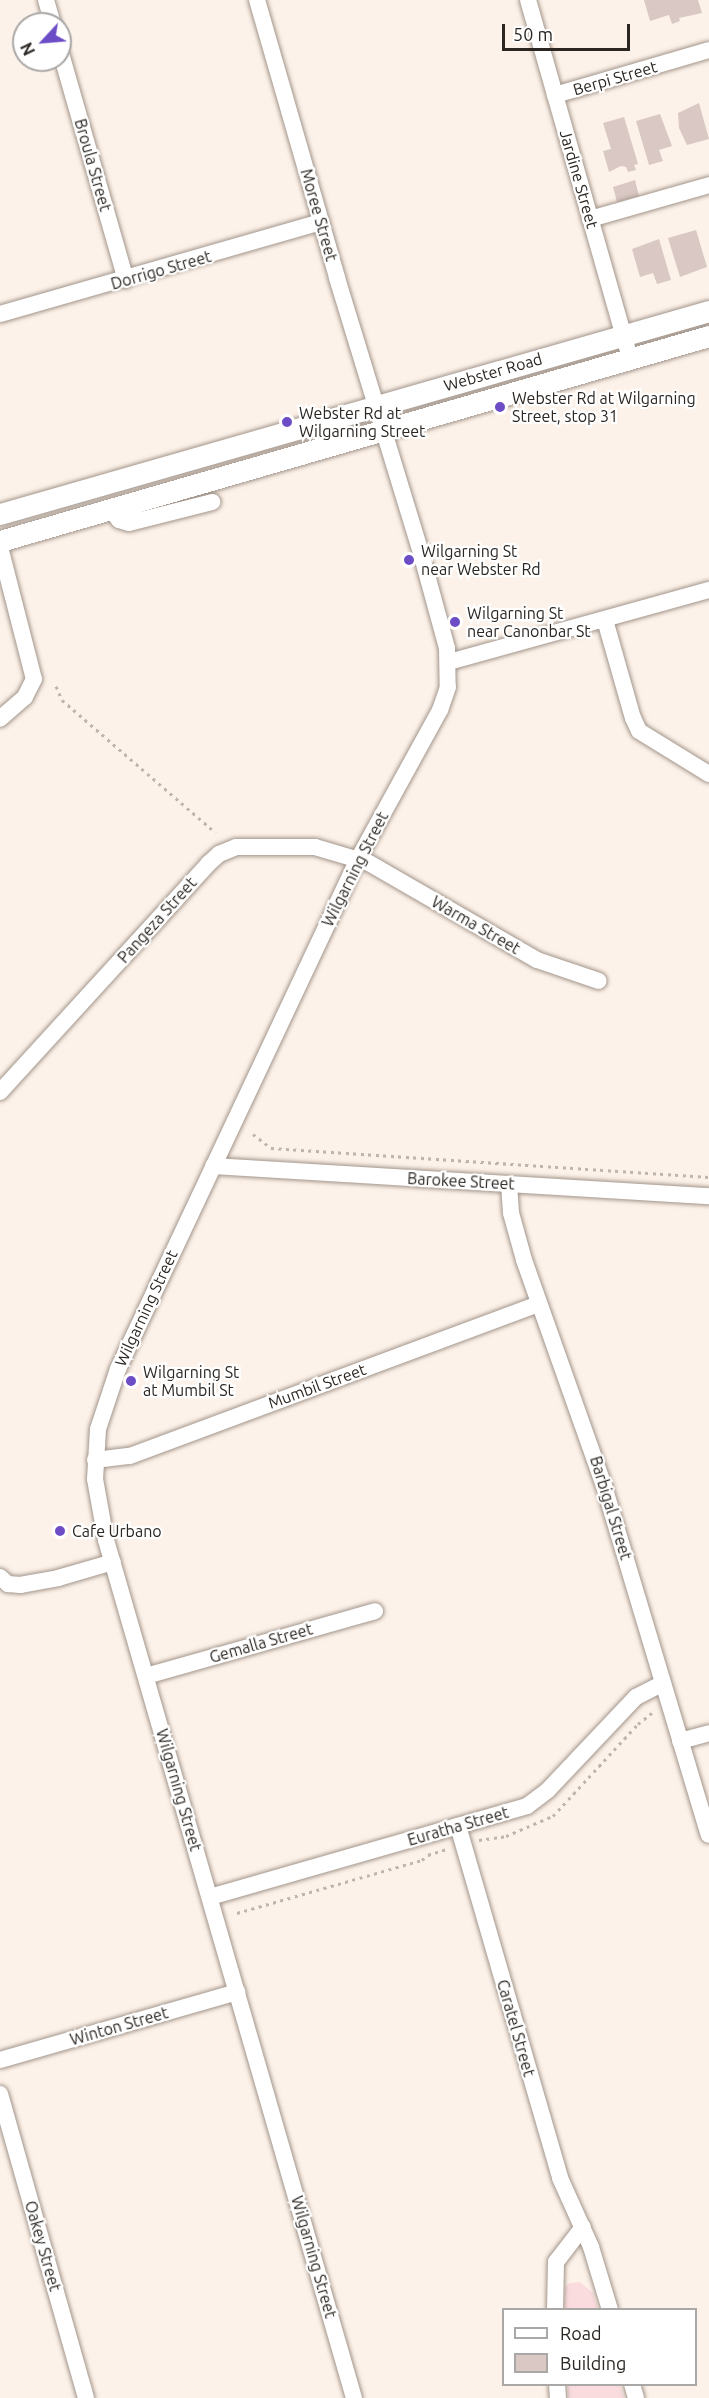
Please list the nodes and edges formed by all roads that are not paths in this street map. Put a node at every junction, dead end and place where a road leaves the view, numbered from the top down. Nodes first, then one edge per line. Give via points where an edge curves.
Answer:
1 (257, 0) edge
2 (528, 0) edge
3 (709, 50) edge
4 (66, 72) edge
5 (555, 95) junction
6 (709, 185) edge
7 (590, 219) junction
8 (321, 222) junction
9 (126, 280) junction
10 (709, 310) edge
11 (0, 314) edge
12 (624, 335) junction
13 (709, 336) edge
14 (630, 359) junction
15 (376, 405) junction
16 (383, 430) junction
17 (212, 502) dead end
18 (110, 508) junction
19 (0, 514) edge
20 (0, 541) edge
21 (0, 546) edge
22 (709, 590) edge
23 (605, 620) junction
24 (449, 662) junction
25 (0, 719) edge
26 (709, 774) edge
27 (358, 860) junction
28 (599, 981) dead end
29 (0, 1092) edge
30 (213, 1166) junction
31 (509, 1184) junction
32 (709, 1196) edge
33 (538, 1304) junction
34 (95, 1460) junction
35 (113, 1562) junction
36 (0, 1577) edge
37 (375, 1611) dead end
38 (146, 1676) junction
39 (663, 1683) junction
40 (709, 1733) edge
41 (680, 1741) junction
42 (458, 1826) junction
43 (709, 1835) edge
44 (210, 1897) junction
45 (237, 1992) junction
46 (0, 2060) edge
47 (0, 2094) edge
48 (583, 2227) junction
49 (555, 2308) edge
50 (609, 2308) edge
51 (86, 2398) edge
52 (354, 2398) edge

1 - 8 street, Moree Street
2 - 5 street, Jardine Street
3 - 5 street, Berpi Street
4 - 9 street, Broula Street
5 - 7 street, Jardine Street
6 - 7 street
7 - 12 street, Jardine Street
8 - 9 street, Dorrigo Street
8 - 15 street, Moree Street
9 - 11 street, Dorrigo Street
10 - 12 main road, Webster Road
12 - 14 street, Jardine Street
12 - 15 main road, Webster Road
13 - 14 main road, Webster Road
14 - 16 main road, Webster Road
15 - 16 street, Moree Street
15 - 19 main road, Webster Road
16 - 18 main road, Webster Road
16 - 24 street, Wilgarning Street
17 - 18 street via 129,523 119,520
18 - 20 main road, Webster Road
21 - 25 street via 34,680 25,697
22 - 23 street
23 - 24 street
23 - 26 street via 639,731
24 - 27 street, Wilgarning Street via 448,687 440,710
27 - 28 street, Warma Street via 537,960
27 - 29 street, Pangeza Street via 315,847 244,846 219,854
27 - 30 street, Wilgarning Street
30 - 31 street, Barokee Street
30 - 34 street, Wilgarning Street via 109,1390 98,1429
31 - 32 street, Barokee Street
31 - 33 street, Barbigal Street via 511,1213
33 - 34 street, Mumbil Street via 130,1456
33 - 39 street, Barbigal Street via 591,1444
34 - 35 street, Wilgarning Street via 97,1500
35 - 36 street via 20,1585 8,1584
35 - 38 street, Wilgarning Street
37 - 38 street, Gemalla Street
38 - 44 street, Wilgarning Street
39 - 41 street, Barbigal Street
39 - 42 street, Euratha Street via 636,1697 535,1802
40 - 41 street
41 - 43 street, Barbigal Street
42 - 44 street, Euratha Street
42 - 48 street, Caratel Street via 560,2178
44 - 45 street, Wilgarning Street
45 - 46 street, Winton Street
45 - 52 street, Wilgarning Street
47 - 51 street, Oakey Street
48 - 49 street via 556,2262
48 - 50 street, Caratel Street

